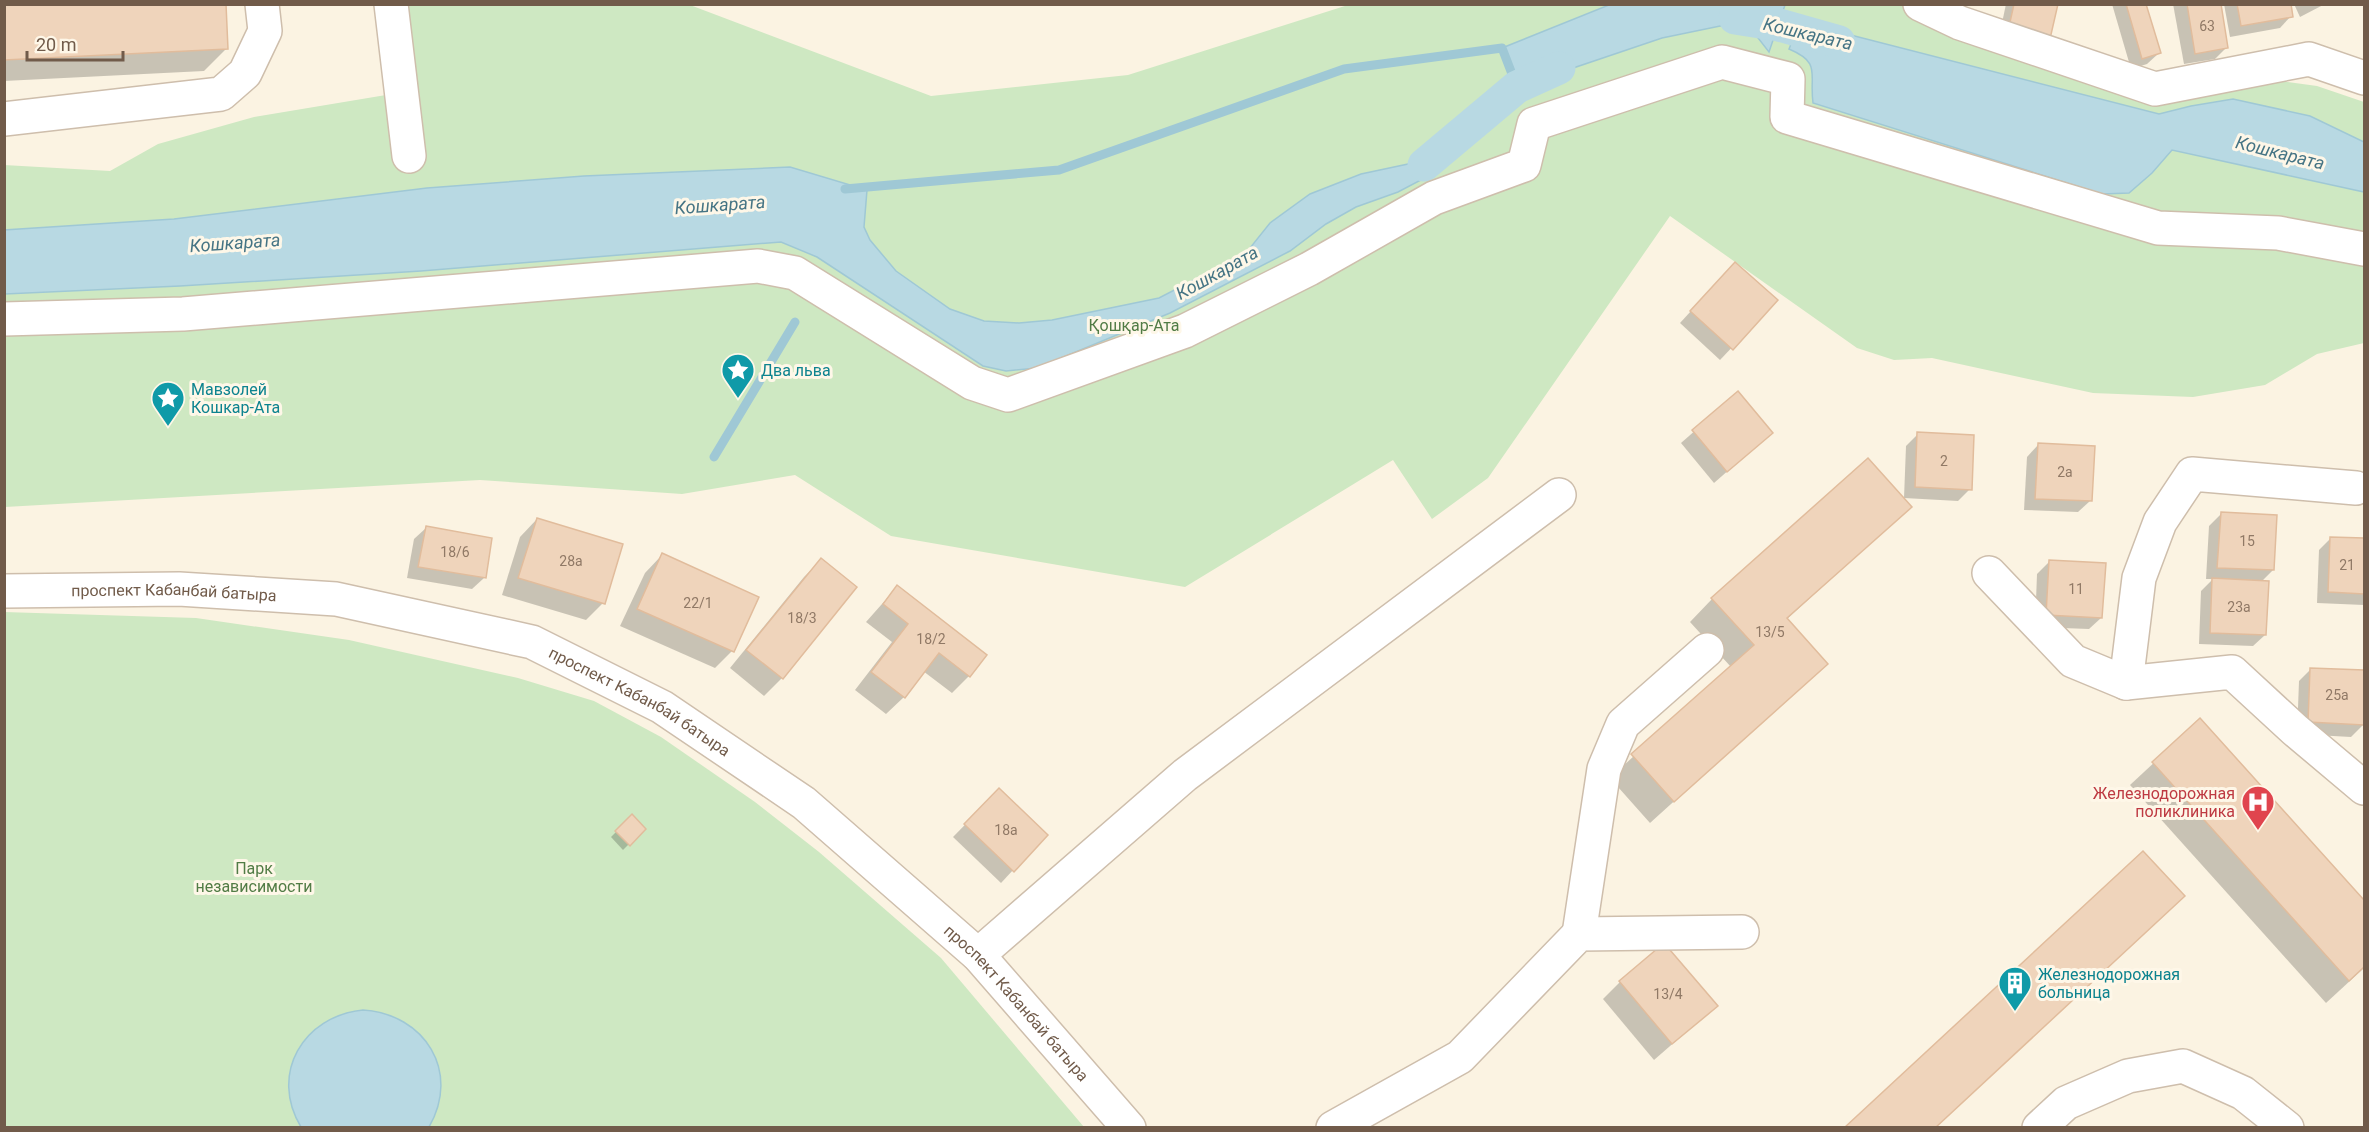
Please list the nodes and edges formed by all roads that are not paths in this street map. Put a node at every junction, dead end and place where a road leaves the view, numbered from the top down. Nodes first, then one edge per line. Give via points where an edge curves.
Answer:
1 (262, 4) edge
2 (391, 4) edge
3 (1920, 4) edge
4 (2364, 78) edge
5 (4, 119) edge
6 (409, 156) dead end
7 (2364, 249) edge
8 (4, 319) edge
9 (2356, 488) dead end
10 (1559, 495) dead end
11 (1989, 573) dead end
12 (4, 591) edge
13 (1707, 650) dead end
14 (2126, 683) junction
15 (2364, 788) edge
16 (1742, 932) dead end
17 (1579, 934) junction
18 (978, 955) junction
19 (1124, 1125) edge
20 (1333, 1128) edge
21 (2039, 1128) edge
22 (2287, 1128) edge

1 - 5 street via 265,31 245,73 222,94
2 - 6 street
3 - 4 street via 1960,23 2155,89 2309,59
7 - 8 street via 2278,233 2158,228 1787,117 1788,79 1722,63 1534,124 1524,165 1434,198 1309,269 1185,332 1008,395 972,383 795,273 758,266 183,314
9 - 14 street via 2192,474 2160,522 2139,578
10 - 18 street via 1185,776
11 - 14 street via 2073,661
12 - 18 street, проспект Кабанбай батыра via 179,589 336,598 532,642 662,707 804,803
13 - 17 street via 1623,724 1604,769
14 - 15 street via 2232,672
16 - 17 street
17 - 20 street via 1460,1057
18 - 19 street, проспект Кабанбай батыра
21 - 22 street via 2066,1103 2128,1077 2183,1066 2243,1093

